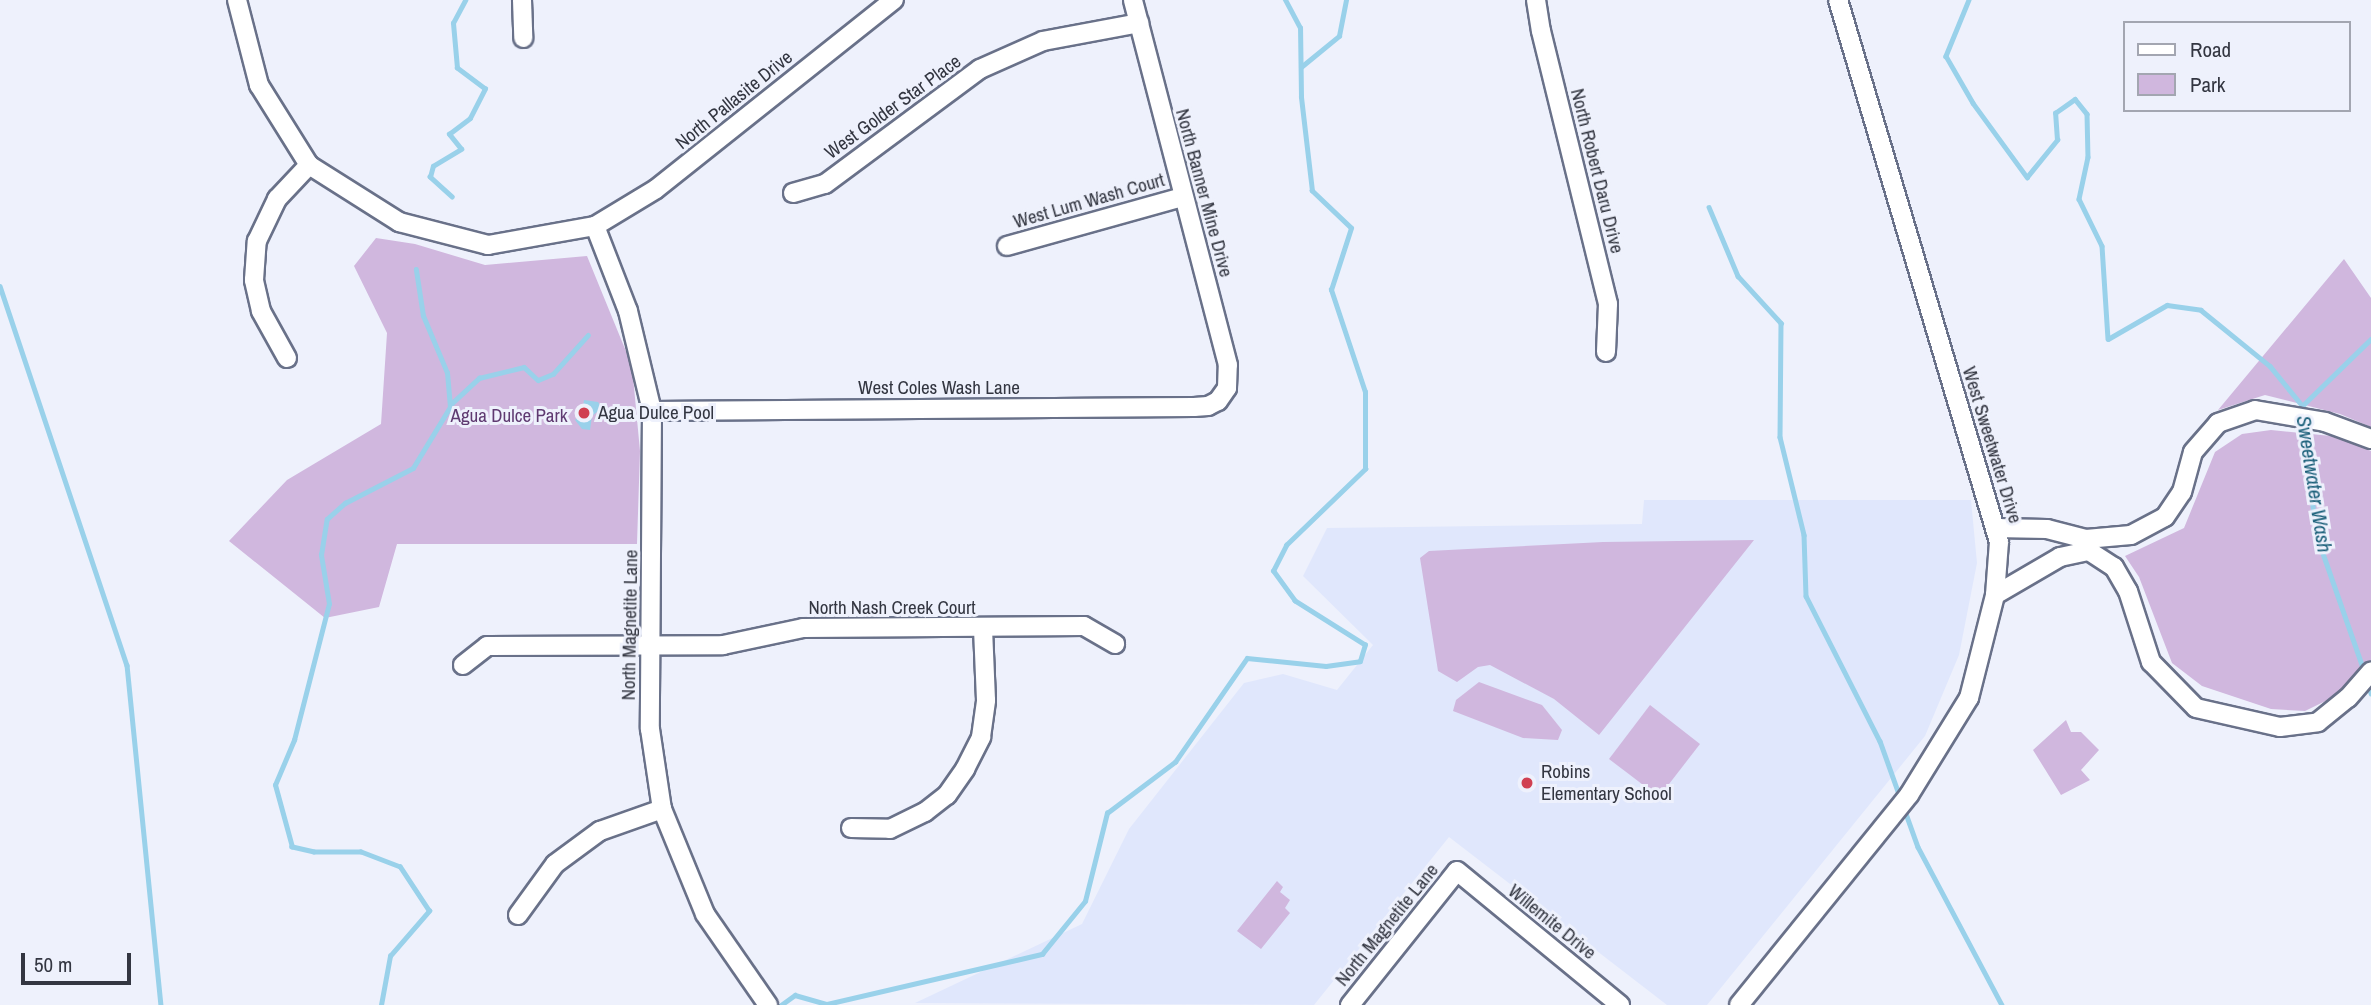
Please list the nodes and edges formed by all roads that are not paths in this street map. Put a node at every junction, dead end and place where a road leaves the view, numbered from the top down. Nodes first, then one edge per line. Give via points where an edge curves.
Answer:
1 (237, 0) edge
2 (522, 0) edge
3 (894, 0) edge
4 (1133, 0) edge
5 (1536, 0) edge
6 (1838, 0) edge
7 (1139, 23) junction
8 (523, 38) dead end
9 (309, 165) junction
10 (793, 193) dead end
11 (1182, 197) junction
12 (595, 226) junction
13 (1007, 246) dead end
14 (1606, 352) dead end
15 (287, 358) dead end
16 (1228, 399) joint
17 (652, 411) junction
18 (2371, 439) edge
19 (1995, 528) junction
20 (1995, 595) junction
21 (983, 629) junction
22 (1115, 643) dead end
23 (652, 646) junction
24 (463, 665) dead end
25 (2371, 672) edge
26 (663, 809) junction
27 (851, 828) dead end
28 (1457, 871) joint
29 (519, 915) dead end
30 (768, 1005) edge
31 (1350, 1005) edge
32 (1620, 1005) edge
33 (1739, 1005) edge

1 - 9 street via 259,85
2 - 8 street
3 - 12 street, North Pallasite Drive via 656,190
4 - 7 street, North Banner Mine Drive
5 - 14 street, North Robert Daru Drive via 1608,304
6 - 19 street, West Sweetwater Drive
7 - 10 street, West Golder Star Place via 1044,41 980,69 825,184
7 - 11 street, North Banner Mine Drive
9 - 12 street via 399,222 488,245
9 - 15 street via 277,199 257,241 254,279 261,311
11 - 13 street, West Lum Wash Court
11 - 16 street, North Banner Mine Drive via 1228,365
12 - 17 street, North Magnetite Lane via 628,311
16 - 17 street, West Coles Wash Lane via 1194,407
17 - 23 street, North Magnetite Lane
18 - 19 street via 2325,422 2255,410 2218,424 2193,452 2182,492 2165,517 2131,535 2086,539 2047,529
19 - 20 street, West Sweetwater Drive via 1999,542
20 - 25 street via 2060,556 2089,551 2114,567 2151,662 2196,708 2280,727 2318,722
20 - 33 street, West Sweetwater Drive via 1969,698 1909,794
21 - 22 street, North Nash Creek Court via 1084,626
21 - 23 street, North Nash Creek Court via 803,628 723,645
21 - 27 street via 986,700 981,737 965,769 947,795 925,812 890,829
23 - 24 street, North Nash Creek Court via 487,646
23 - 26 street, North Magnetite Lane via 650,729
26 - 29 street via 600,831 555,864
26 - 30 street, North Magnetite Lane via 705,914
28 - 31 street, North Magnetite Lane
28 - 32 street, Willemite Drive

